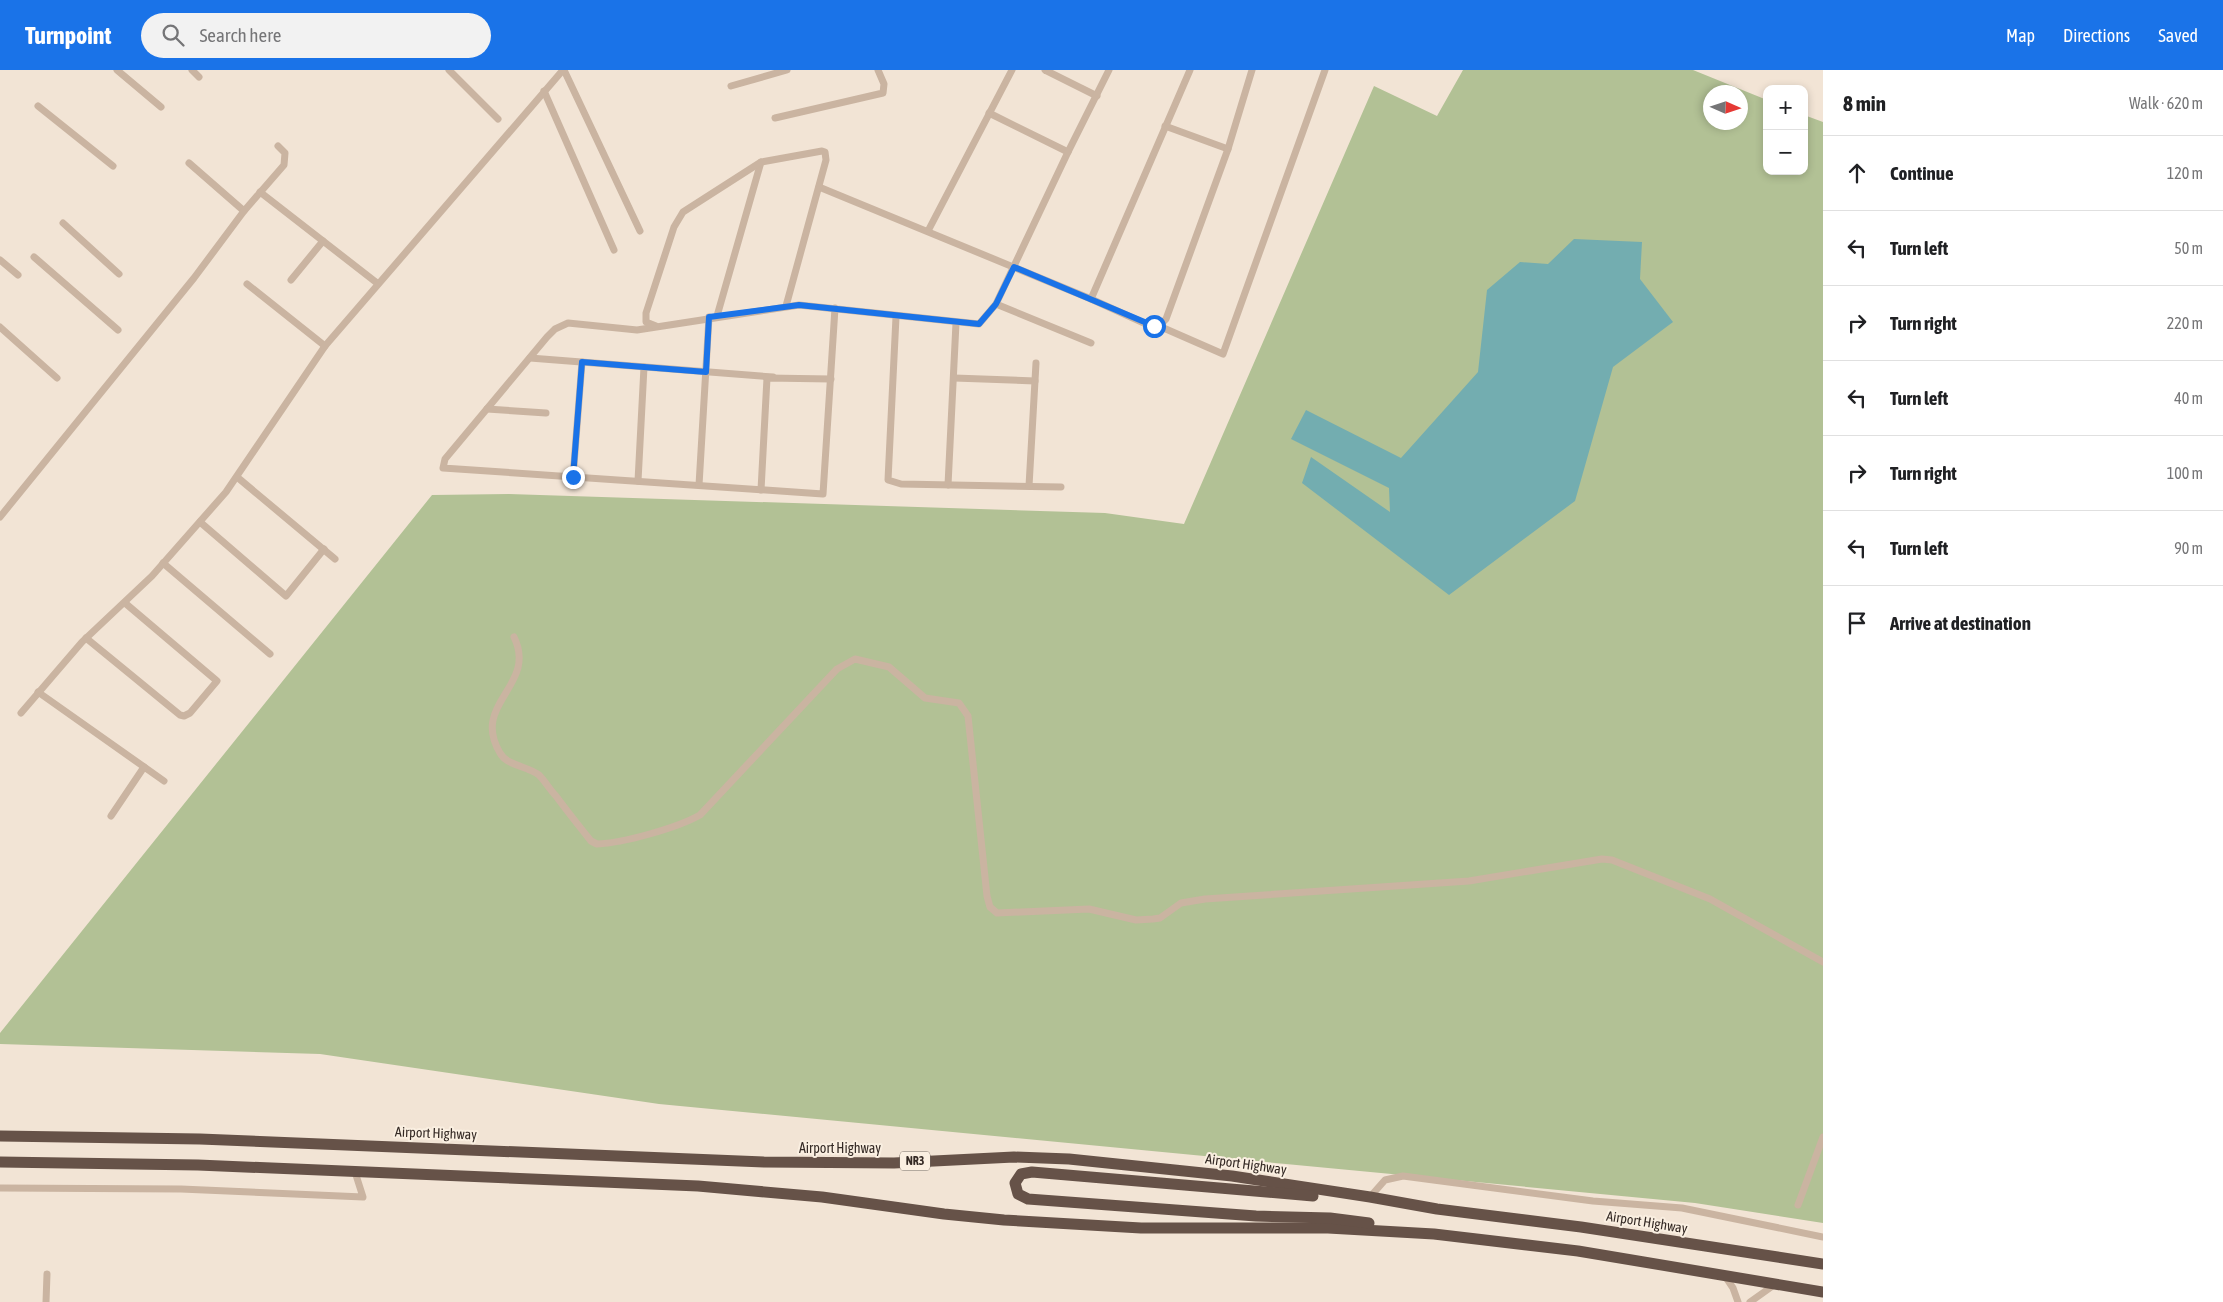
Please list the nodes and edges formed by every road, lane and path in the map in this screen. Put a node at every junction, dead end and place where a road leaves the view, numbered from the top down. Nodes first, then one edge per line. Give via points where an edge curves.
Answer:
1 (117, 70) edge
2 (192, 70) edge
3 (449, 70) edge
4 (563, 70) edge
5 (787, 70) edge
6 (878, 70) edge
7 (1012, 70) edge
8 (1044, 70) edge
9 (1109, 70) edge
10 (1190, 70) edge
11 (1252, 70) edge
12 (1325, 70) edge
13 (199, 77) dead end
14 (731, 86) dead end
15 (544, 92) junction
16 (1097, 96) junction
17 (38, 106) dead end
18 (161, 107) dead end
19 (989, 114) junction
20 (775, 118) dead end
21 (498, 119) dead end
22 (1164, 126) junction
23 (278, 146) dead end
24 (1228, 148) junction
25 (1068, 152) junction
26 (761, 162) junction
27 (189, 163) dead end
28 (113, 166) dead end
29 (819, 187) junction
30 (260, 192) junction
31 (244, 211) junction
32 (63, 223) dead end
33 (640, 231) dead end
34 (928, 231) junction
35 (323, 241) junction
36 (614, 250) dead end
37 (34, 257) dead end
38 (0, 260) edge
39 (1014, 267) junction
40 (119, 274) dead end
41 (18, 275) dead end
42 (291, 280) dead end
43 (377, 283) junction
44 (247, 284) dead end
45 (1091, 299) junction
46 (996, 304) junction
47 (786, 306) junction
48 (835, 308) junction
49 (713, 317) junction
50 (896, 317) junction
51 (956, 323) junction
52 (657, 326) junction
53 (1159, 326) junction
54 (0, 327) edge
55 (118, 330) dead end
56 (1091, 343) dead end
57 (325, 346) junction
58 (530, 358) junction
59 (582, 362) junction
60 (1036, 363) dead end
61 (644, 367) junction
62 (706, 372) junction
63 (773, 377) junction
64 (57, 378) dead end
65 (831, 378) junction
66 (954, 378) junction
67 (1035, 381) junction
68 (487, 409) junction
69 (546, 413) dead end
70 (237, 477) junction
71 (573, 477) junction
72 (638, 481) junction
73 (948, 485) junction
74 (699, 486) junction
75 (1029, 486) junction
76 (1061, 487) dead end
77 (761, 490) junction
78 (0, 517) edge
79 (200, 522) junction
80 (324, 549) junction
81 (336, 559) dead end
82 (163, 563) junction
83 (125, 603) junction
84 (514, 637) dead end
85 (86, 638) junction
86 (270, 654) dead end
87 (38, 692) junction
88 (20, 713) dead end
89 (144, 767) junction
90 (164, 781) dead end
91 (111, 816) dead end
92 (1823, 962) edge
93 (0, 1136) edge
94 (1823, 1137) edge
95 (0, 1162) edge
96 (355, 1172) junction
97 (0, 1188) edge
98 (1370, 1197) junction
99 (1798, 1205) dead end
100 (1432, 1208) junction
101 (1474, 1238) junction
102 (1823, 1238) edge
103 (1823, 1264) edge
104 (47, 1274) dead end
105 (1725, 1276) junction
106 (1775, 1285) junction
107 (1823, 1292) edge
108 (46, 1302) edge
109 (1738, 1302) edge
110 (1750, 1302) edge

1 - 18 street
2 - 13 street
3 - 21 street
4 - 15 street
4 - 33 street
5 - 14 street
6 - 20 street via 884,84 883,93
7 - 19 street
8 - 16 street
9 - 16 street
10 - 22 street
11 - 24 street
12 - 53 street via 1223,354
15 - 36 street
15 - 43 street
16 - 25 street
17 - 28 street
19 - 25 street
19 - 34 street
22 - 24 street
22 - 45 street
23 - 30 street via 285,153 284,165
24 - 53 street via 1166,319
25 - 39 street
26 - 29 street via 825,152
26 - 49 street
26 - 52 street via 691,206 679,218 646,313 646,322
27 - 31 street
29 - 34 street
29 - 47 street
30 - 31 street
30 - 35 street
31 - 78 street via 194,278
32 - 40 street
34 - 39 street
35 - 42 street
35 - 43 street
37 - 55 street
38 - 41 street
39 - 45 street
39 - 46 street
43 - 57 street
44 - 57 street
45 - 53 street via 1146,324
46 - 51 street via 979,324
46 - 56 street
47 - 48 street
47 - 49 street
48 - 50 street
48 - 65 street
49 - 52 street
49 - 62 street
50 - 51 street
50 - 73 street via 888,480 901,484
51 - 66 street
52 - 58 street via 626,330 568,323 555,328
54 - 64 street
57 - 70 street
58 - 59 street
58 - 68 street
59 - 61 street
59 - 71 street
60 - 67 street
61 - 62 street
61 - 72 street
62 - 63 street
62 - 74 street
63 - 65 street
63 - 77 street via 766,382
65 - 77 street via 823,494
66 - 67 street
66 - 73 street
67 - 75 street
68 - 69 street
68 - 71 street via 445,460 443,468
70 - 79 street
70 - 80 street
71 - 72 street
72 - 74 street
73 - 75 street
74 - 77 street
75 - 76 street
79 - 80 street via 286,596
79 - 82 street
80 - 81 street
82 - 83 street
82 - 86 street
83 - 85 street
83 - 85 street via 217,681 190,713 180,715
84 - 92 street via 520,648 520,666 500,699 492,724 499,753 539,775 596,844 664,830 685,824 700,815 837,670 855,659 889,667 925,698 954,702 968,716 987,896 990,908 997,913 1089,910 1136,920 1153,919 1160,918 1181,903 1205,899 1469,881 1602,859 1612,860 1710,899
85 - 87 street
87 - 88 street
87 - 89 street
89 - 90 street
89 - 91 street
93 - 98 highway, Airport Highway / NR3 via 200,1139 764,1162 894,1163 1014,1157 1069,1159 1232,1176
94 - 99 street
95 - 96 highway via 198,1165
96 - 97 street via 363,1197 181,1189
96 - 101 highway via 760,1190 944,1214 1102,1226 1328,1228
98 - 100 highway, Airport Highway / NR3
98 - 102 street via 1385,1180 1403,1176 1593,1201 1682,1208
100 - 101 highway via 1032,1172 1021,1174 1015,1183 1018,1194 1028,1199 1256,1216 1330,1218
100 - 103 highway, Airport Highway / NR3
101 - 105 highway via 1578,1251
104 - 108 street
105 - 106 highway
105 - 109 street via 1734,1288
106 - 107 highway
106 - 110 street

